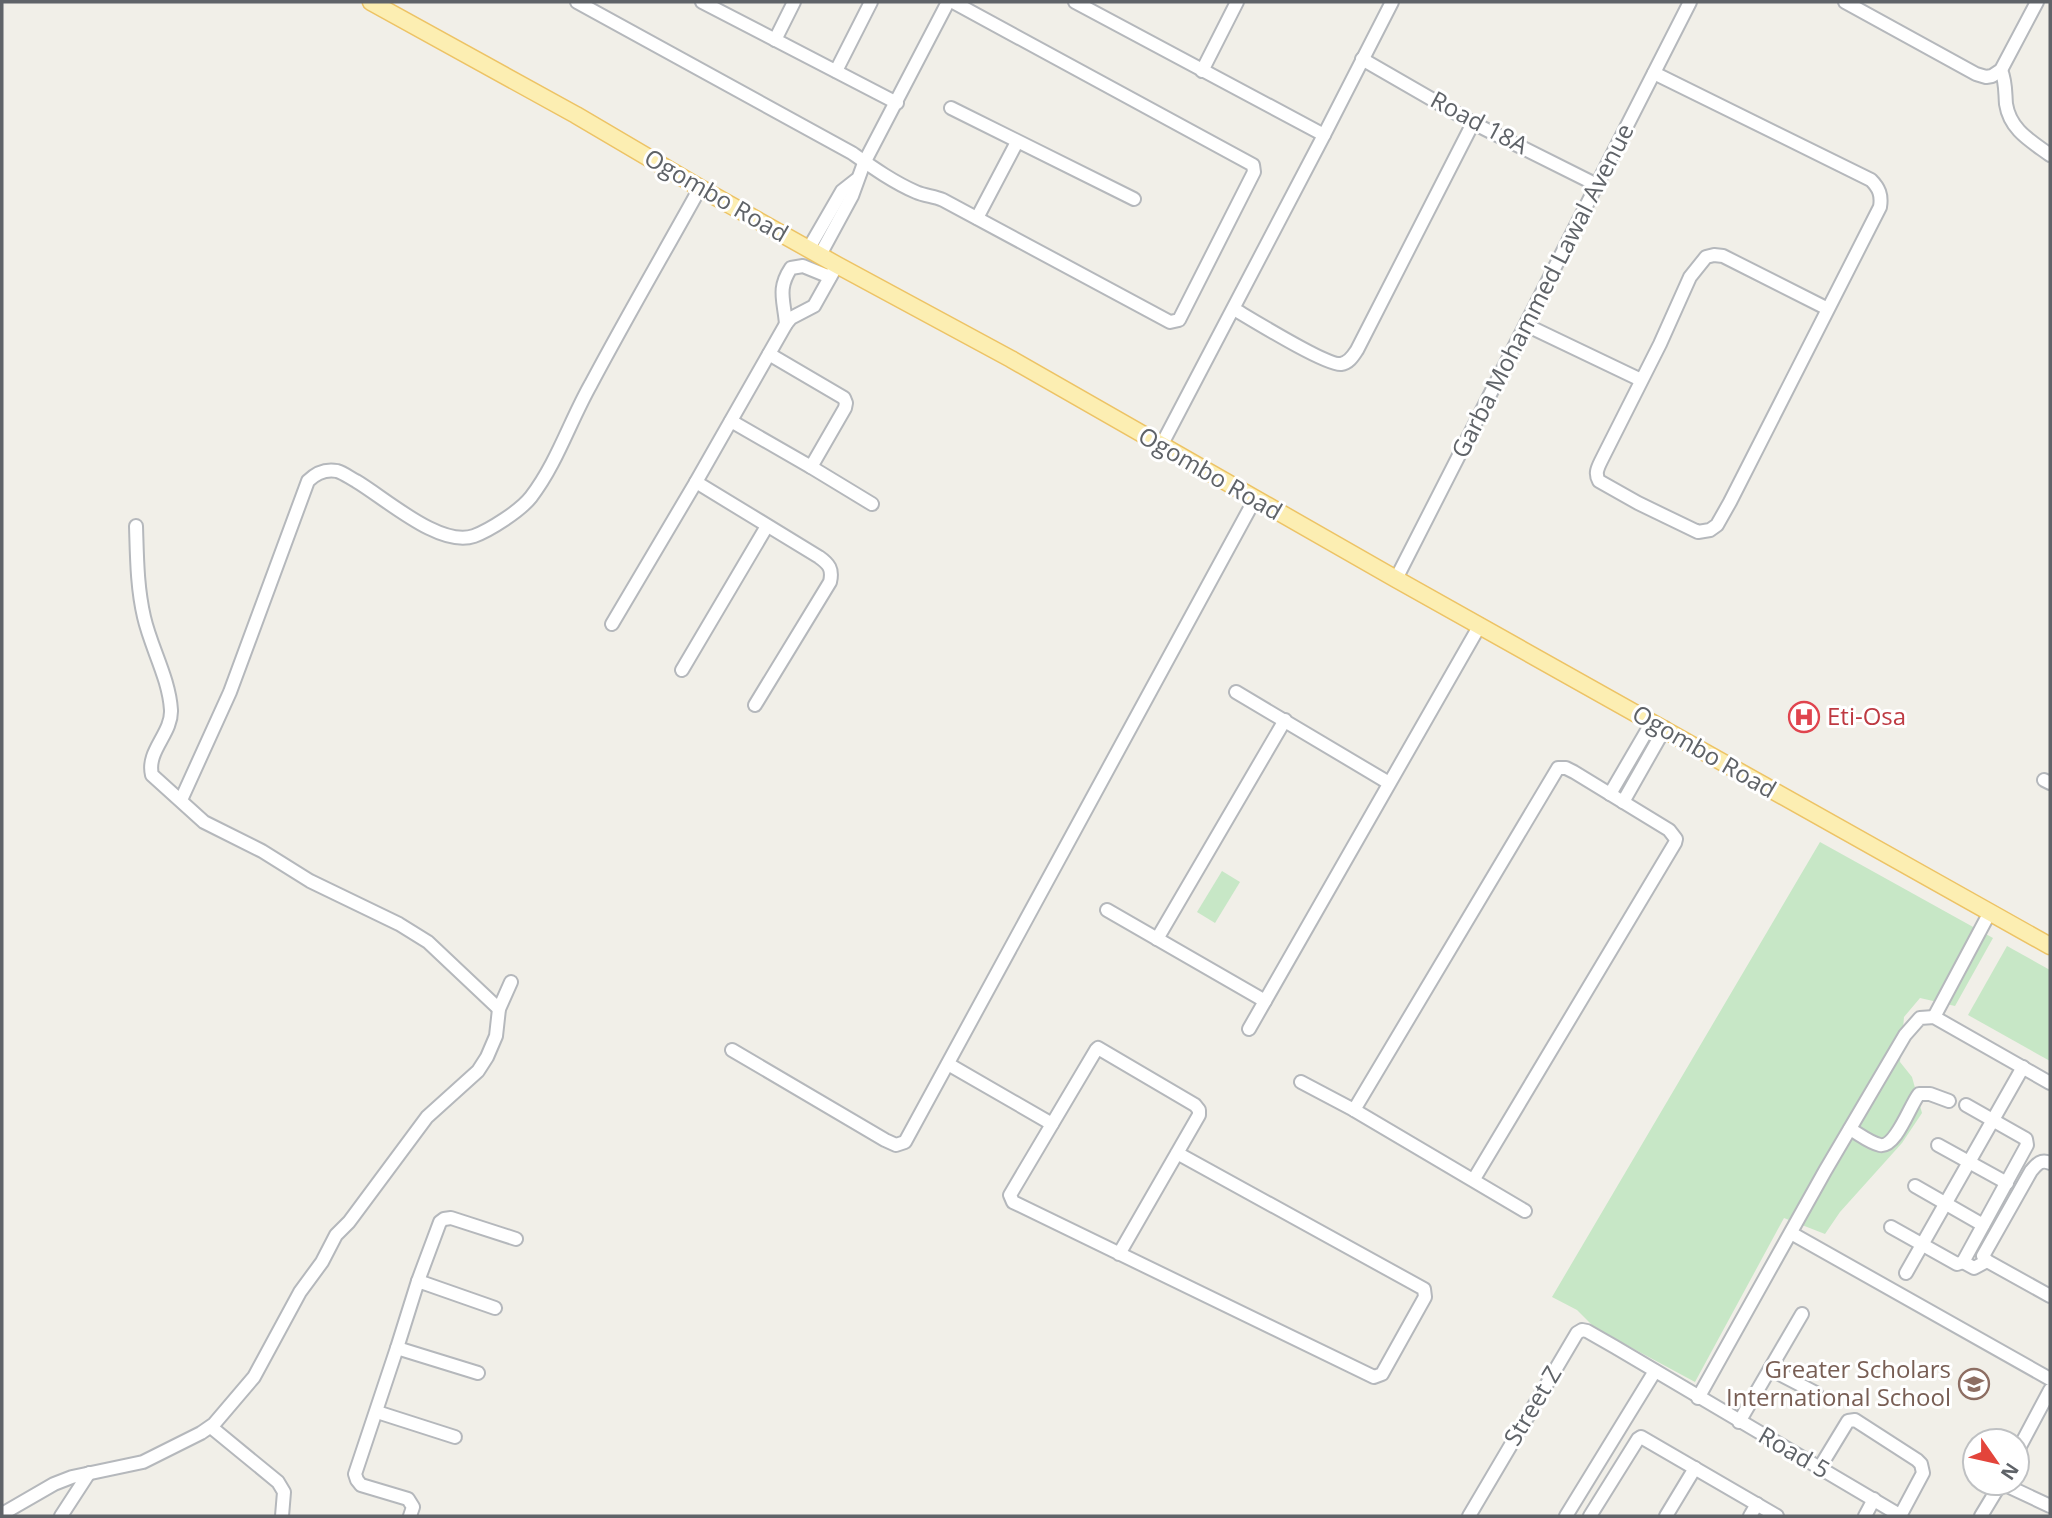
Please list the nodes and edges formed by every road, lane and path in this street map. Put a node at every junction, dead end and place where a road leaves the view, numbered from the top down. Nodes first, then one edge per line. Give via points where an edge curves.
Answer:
1 (577, 2) edge
2 (794, 2) edge
3 (871, 2) edge
4 (951, 2) edge
5 (1075, 2) edge
6 (1237, 2) edge
7 (1392, 2) edge
8 (1689, 2) edge
9 (1845, 2) edge
10 (2037, 2) edge
11 (374, 3) edge
12 (711, 4) edge
13 (775, 40) junction
14 (1362, 59) junction
15 (2001, 70) junction
16 (836, 71) junction
17 (1202, 71) junction
18 (1654, 73) junction
19 (897, 103) junction
20 (951, 108) dead end
21 (1474, 123) junction
22 (1324, 135) junction
23 (1017, 142) junction
24 (2050, 155) edge
25 (864, 163) junction
26 (1597, 185) junction
27 (700, 188) junction
28 (1134, 199) dead end
29 (977, 218) junction
30 (815, 251) junction
31 (833, 271) junction
32 (1234, 309) junction
33 (1828, 309) junction
34 (786, 324) junction
35 (1526, 325) junction
36 (769, 355) junction
37 (1641, 380) junction
38 (731, 421) junction
39 (1161, 446) junction
40 (811, 467) junction
41 (696, 482) junction
42 (1255, 499) junction
43 (872, 504) dead end
44 (136, 526) dead end
45 (767, 526) junction
46 (1396, 579) junction
47 (612, 624) dead end
48 (1480, 625) junction
49 (682, 670) dead end
50 (1236, 692) dead end
51 (755, 705) dead end
52 (1285, 720) junction
53 (1658, 725) junction
54 (1389, 783) junction
55 (1610, 794) junction
56 (181, 800) junction
57 (1623, 802) junction
58 (1107, 910) dead end
59 (1990, 912) junction
60 (1157, 939) junction
61 (2050, 946) edge
62 (511, 982) dead end
63 (1265, 1000) junction
64 (499, 1009) junction
65 (1934, 1017) junction
66 (1249, 1029) dead end
67 (732, 1050) dead end
68 (948, 1064) junction
69 (2023, 1067) junction
70 (1301, 1082) dead end
71 (2050, 1083) edge
72 (1949, 1101) dead end
73 (1966, 1105) dead end
74 (1354, 1110) junction
75 (1993, 1120) junction
76 (1052, 1124) junction
77 (1850, 1129) junction
78 (2026, 1139) junction
79 (1938, 1145) dead end
80 (1177, 1153) junction
81 (2045, 1162) edge
82 (1969, 1163) junction
83 (1474, 1179) junction
84 (2007, 1183) junction
85 (1915, 1186) dead end
86 (1945, 1204) junction
87 (1525, 1210) dead end
88 (1983, 1225) junction
89 (1891, 1227) dead end
90 (1791, 1233) junction
91 (516, 1239) dead end
92 (1922, 1244) junction
93 (1119, 1254) junction
94 (1987, 1261) junction
95 (1963, 1262) junction
96 (1906, 1273) dead end
97 (418, 1281) junction
98 (2050, 1296) edge
99 (495, 1307) dead end
100 (1802, 1314) dead end
101 (1615, 1347) joint
102 (397, 1348) junction
103 (1770, 1369) junction
104 (1655, 1371) junction
105 (478, 1373) dead end
106 (2050, 1379) edge
107 (2050, 1390) edge
108 (1816, 1393) dead end
109 (1698, 1398) junction
110 (377, 1412) junction
111 (1739, 1422) junction
112 (211, 1427) junction
113 (2030, 1427) edge
114 (455, 1437) dead end
115 (1820, 1467) junction
116 (1695, 1468) junction
117 (89, 1472) junction
118 (1993, 1497) edge
119 (2031, 1497) edge
120 (1874, 1499) junction
121 (1757, 1504) junction
122 (2050, 1506) edge
123 (2, 1514) edge
124 (61, 1516) edge
125 (282, 1516) edge
126 (410, 1516) edge
127 (1469, 1516) edge
128 (1566, 1516) edge
129 (1590, 1516) edge
130 (1666, 1516) edge
131 (1749, 1516) edge
132 (1777, 1516) edge
133 (1865, 1516) edge
134 (1901, 1516) edge
135 (1981, 1516) edge

1 - 25 street
2 - 13 street
3 - 16 street
4 - 19 street
4 - 29 street via 1255,168 1182,316 1174,322
5 - 17 street
6 - 17 street
7 - 14 street
8 - 18 street, Garba Mohammed Lawal Avenue
9 - 15 street via 1976,74 1986,77
10 - 15 street
11 - 27 main road, Ogombo Road
12 - 13 street
13 - 16 street
14 - 21 street, Road 18A
14 - 22 street
15 - 24 street via 2007,113 2018,132
16 - 19 street
17 - 22 street
18 - 26 street, Garba Mohammed Lawal Avenue
18 - 33 street via 1876,185 1880,207
19 - 25 street
20 - 23 street
21 - 26 street, Road 18A
21 - 32 street via 1363,340 1345,364 1321,357
22 - 32 street
23 - 28 street
23 - 29 street
25 - 29 street
25 - 30 street via 852,196
26 - 35 street, Garba Mohammed Lawal Avenue
27 - 30 main road, Ogombo Road
27 - 56 street via 529,500 492,527 461,538 416,522 338,471 325,471 309,481 230,692
30 - 31 main road, Ogombo Road
31 - 34 street via 814,306
31 - 34 street via 791,268 782,288
31 - 39 main road, Ogombo Road via 1011,359
32 - 39 street
33 - 37 street via 1723,256 1706,257 1690,277
33 - 37 street via 1730,502 1710,530 1698,532 1682,526 1597,477
34 - 36 street
35 - 37 street
35 - 46 street, Garba Mohammed Lawal Avenue
36 - 38 street
36 - 40 street via 840,395 846,403
38 - 40 street
38 - 41 street
39 - 42 main road, Ogombo Road
40 - 43 street
41 - 45 street
41 - 47 street
42 - 46 main road, Ogombo Road
42 - 68 street
44 - 56 street via 144,617 171,708 169,728 151,769
45 - 49 street
45 - 51 street via 828,563 832,572
46 - 48 main road, Ogombo Road
48 - 53 main road, Ogombo Road
48 - 54 street
50 - 52 street
52 - 54 street
52 - 60 street
53 - 55 street
53 - 57 street
53 - 59 main road, Ogombo Road
54 - 63 street
55 - 57 street
55 - 74 street via 1566,768 1558,768
56 - 64 street via 204,822 428,942
57 - 83 street via 1669,830 1675,844
58 - 60 street
59 - 61 main road, Ogombo Road
59 - 65 street
60 - 63 street
62 - 64 street
63 - 66 street
64 - 112 street via 496,1035 478,1071 427,1116 336,1235 254,1377
65 - 69 street
65 - 77 street via 1920,1018 1912,1025
67 - 68 street via 896,1145 905,1142
68 - 76 street
69 - 71 street
69 - 75 street
70 - 74 street
72 - 77 street via 1919,1094 1885,1145
73 - 75 street
74 - 83 street
75 - 78 street
75 - 82 street
76 - 80 street via 1096,1049 1102,1049 1195,1104 1199,1115
76 - 93 street via 1010,1199
77 - 90 street
78 - 81 street
78 - 84 street
79 - 82 street
80 - 93 street
80 - 93 street via 1424,1289 1425,1297 1382,1374 1374,1377
81 - 94 street via 2031,1171 1985,1249
82 - 84 street
82 - 86 street
83 - 87 street
84 - 88 street
85 - 86 street
86 - 88 street
86 - 92 street
88 - 95 street
89 - 92 street
90 - 106 street
90 - 109 street
91 - 97 street via 443,1219
92 - 95 street via 1957,1264
92 - 96 street
94 - 95 street via 1973,1268
94 - 98 street
97 - 99 street
97 - 102 street
100 - 103 street
101 - 104 street, Road 5
101 - 127 street, Street Z via 1587,1331 1577,1333
102 - 105 street
102 - 110 street
103 - 108 street
103 - 111 street
104 - 109 street, Road 5
104 - 128 street
107 - 113 street
109 - 111 street, Road 5
110 - 114 street
110 - 126 street via 355,1474 361,1485 408,1499 413,1507
111 - 115 street, Road 5
112 - 117 street via 143,1462
112 - 125 street via 278,1482 284,1492
115 - 120 street, Road 5
115 - 134 street via 1848,1422 1856,1420 1921,1464 1923,1474
116 - 121 street
116 - 129 street via 1641,1437
116 - 130 street
117 - 123 street via 54,1484
117 - 124 street
118 - 135 street
119 - 122 street
120 - 133 street
120 - 134 street, Road 5
121 - 131 street
121 - 132 street

